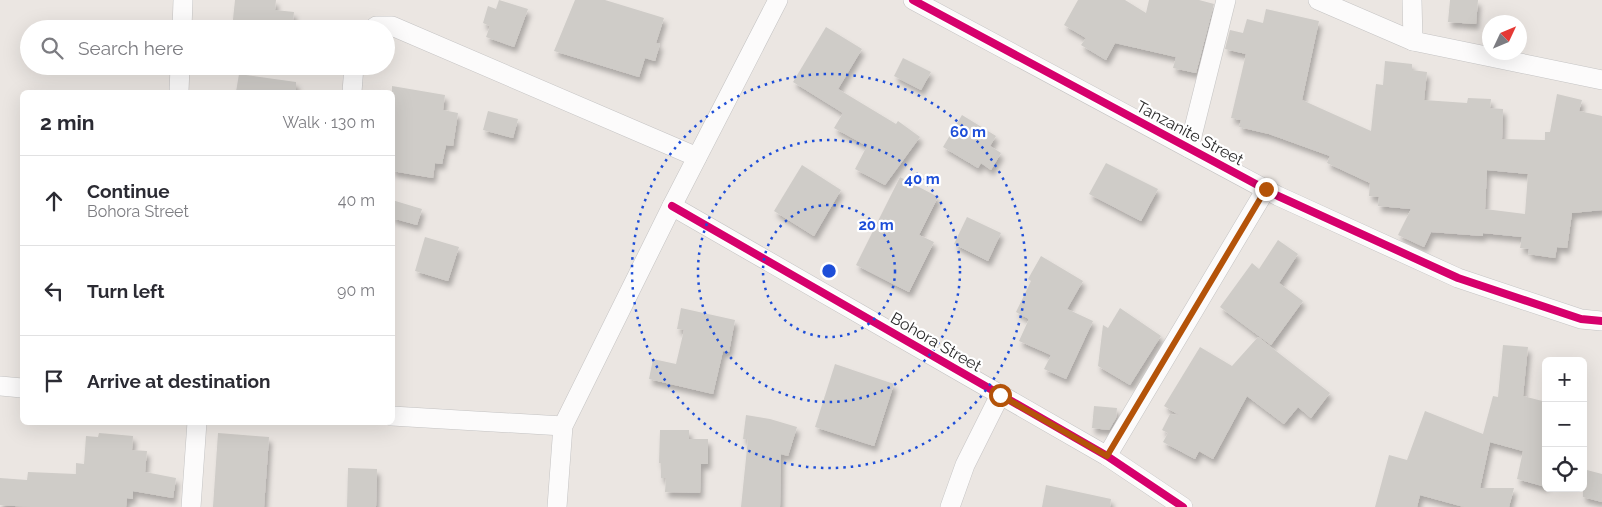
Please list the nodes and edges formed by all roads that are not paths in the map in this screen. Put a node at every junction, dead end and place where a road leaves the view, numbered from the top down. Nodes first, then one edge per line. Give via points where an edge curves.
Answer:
1 (184, 0) edge
2 (778, 0) edge
3 (913, 0) edge
4 (1226, 0) edge
5 (1318, 0) edge
6 (1412, 0) edge
7 (183, 20) edge
8 (395, 27) edge
9 (1413, 41) junction
10 (180, 75) edge
11 (353, 75) edge
12 (1602, 80) edge
13 (179, 90) edge
14 (352, 90) edge
15 (1189, 148) junction
16 (698, 157) junction
17 (1266, 189) junction
18 (672, 206) junction
19 (1602, 321) edge
20 (0, 386) edge
21 (20, 388) edge
22 (1000, 395) junction
23 (395, 416) edge
24 (197, 425) edge
25 (564, 426) junction
26 (1107, 456) junction
27 (191, 507) edge
28 (557, 507) edge
29 (950, 507) edge
30 (1183, 507) edge

1 - 7 street
2 - 16 street
3 - 15 street, Tanzanite Street
4 - 15 street
5 - 9 street
6 - 9 street
8 - 16 street
9 - 12 street
10 - 13 street
11 - 14 street
15 - 17 street, Tanzanite Street
16 - 18 street
17 - 19 street, Tanzanite Street via 1458,278 1581,319
17 - 26 street
18 - 22 street, Bohora Street
18 - 25 street
20 - 21 street
22 - 26 street, Bohora Street
22 - 29 street via 965,465
23 - 25 street
24 - 27 street
25 - 28 street
26 - 30 street, Bohora Street

